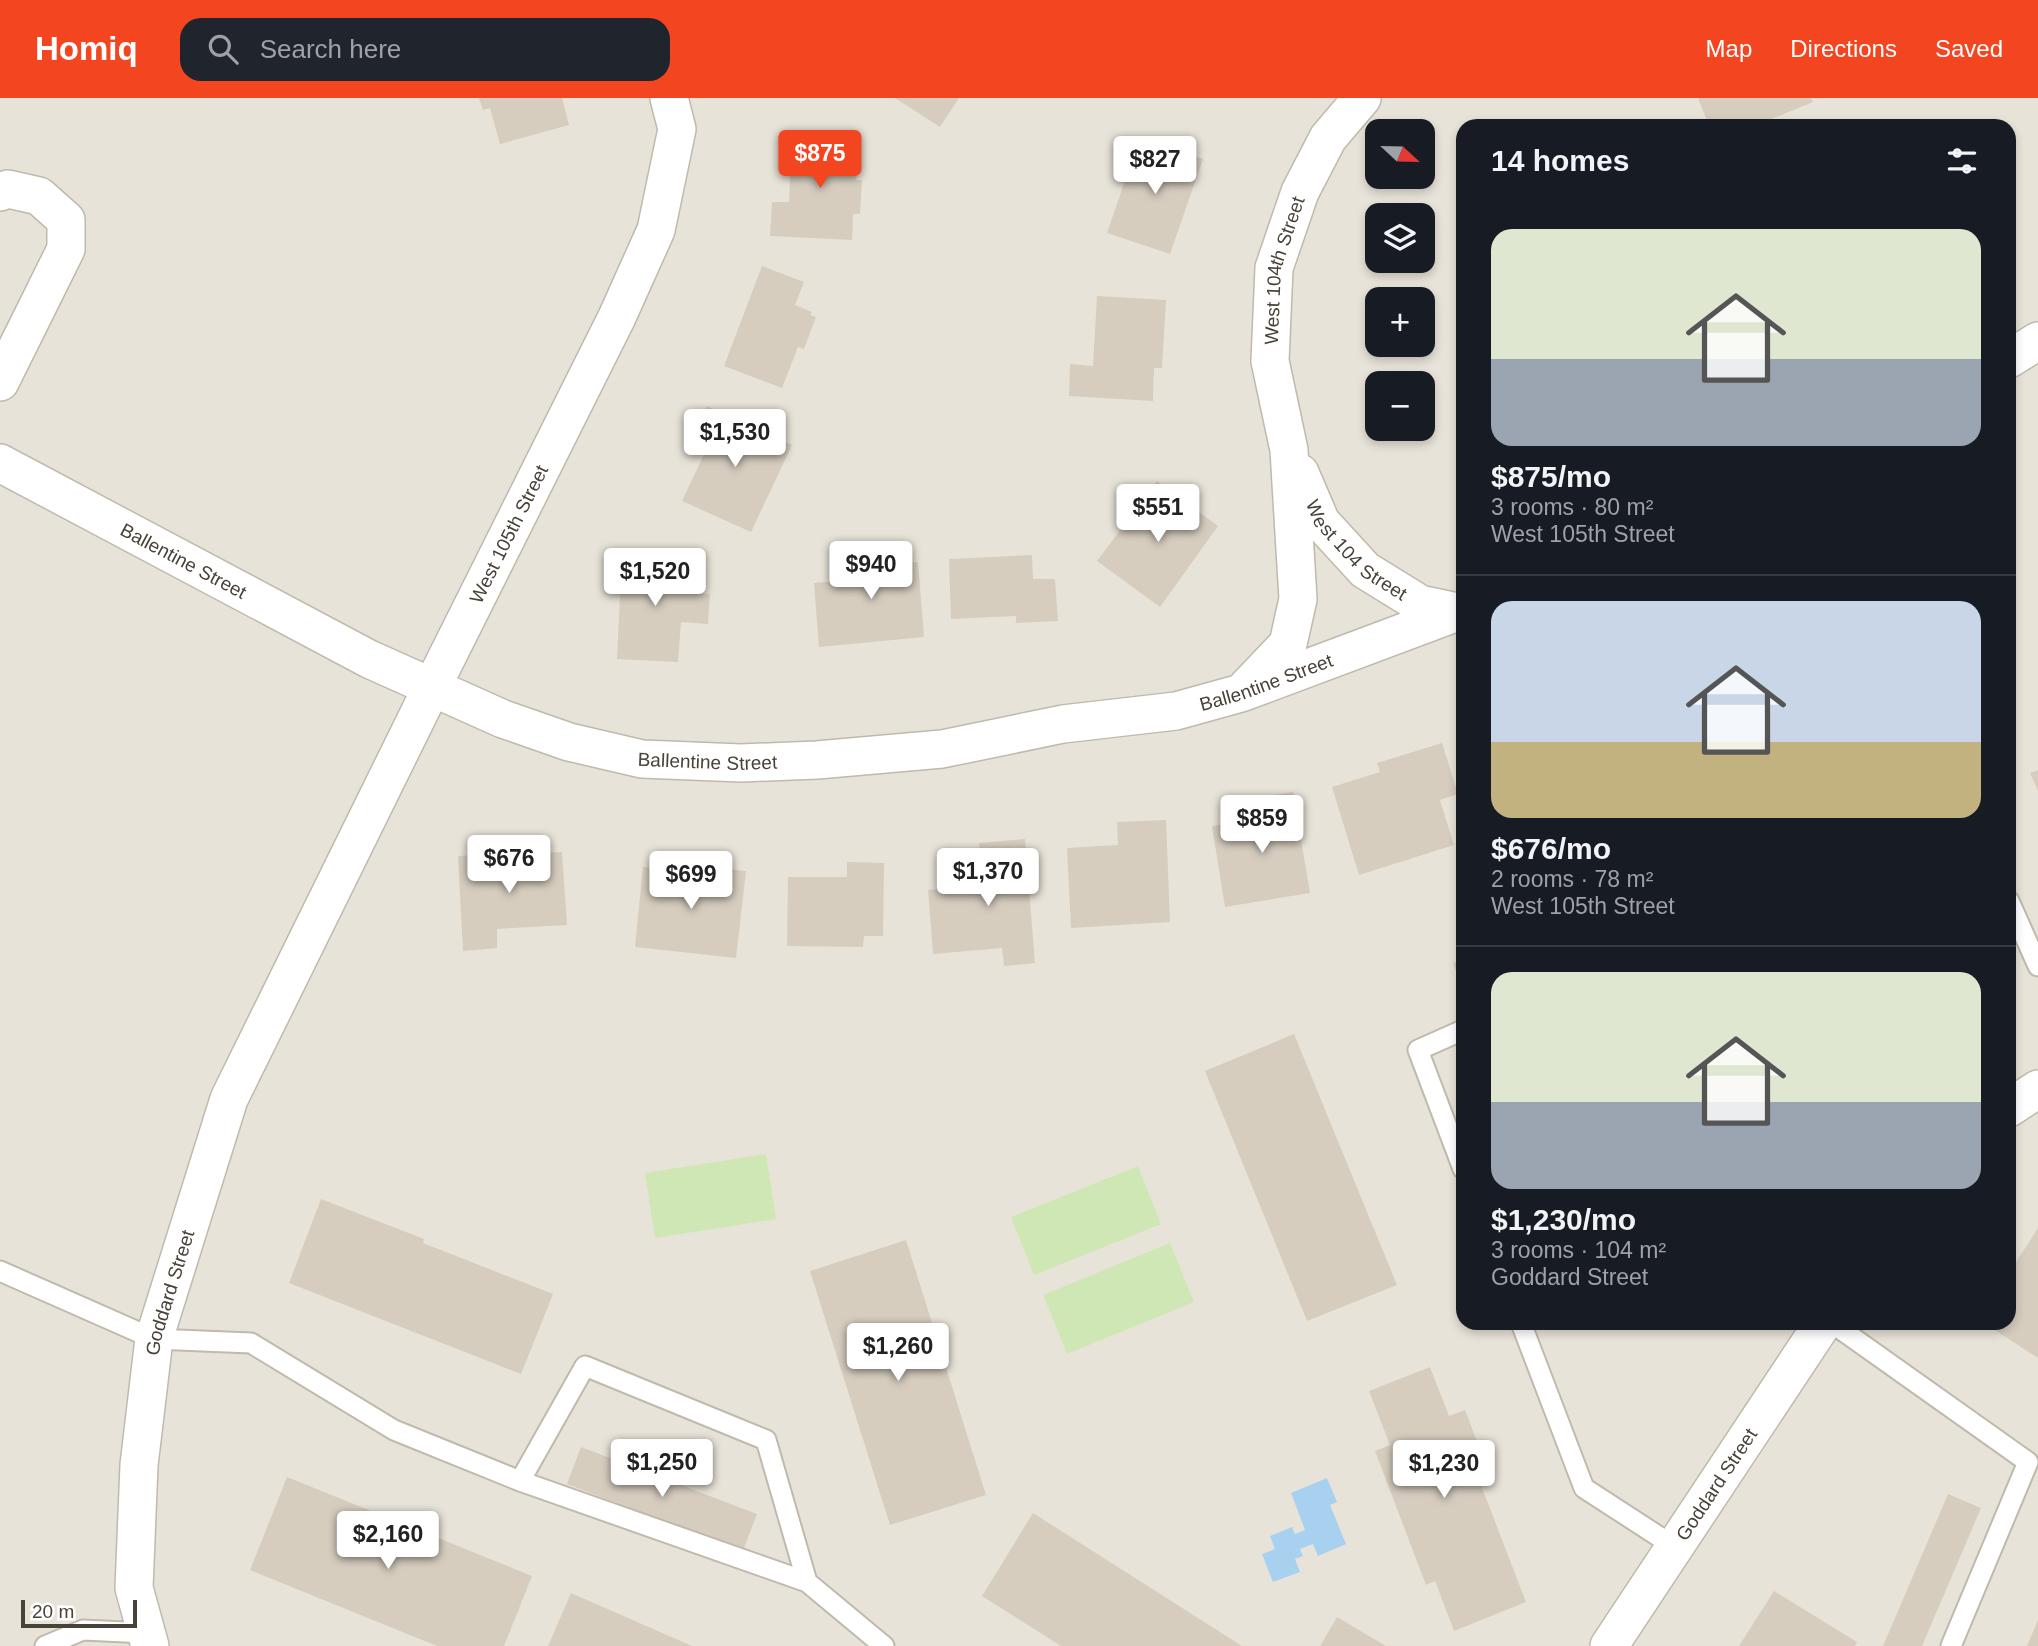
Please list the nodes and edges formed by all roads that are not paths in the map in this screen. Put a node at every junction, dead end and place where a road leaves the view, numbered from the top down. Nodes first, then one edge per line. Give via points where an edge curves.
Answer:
1 (668, 98) edge
2 (1362, 98) edge
3 (0, 192) edge
4 (2038, 341) edge
5 (2016, 355) edge
6 (0, 383) edge
7 (1289, 450) junction
8 (0, 463) edge
9 (1456, 610) edge
10 (1456, 613) edge
11 (432, 687) junction
12 (1241, 693) junction
13 (2016, 917) edge
14 (298, 960) joint
15 (2038, 966) edge
16 (1456, 1033) edge
17 (2038, 1089) edge
18 (2016, 1103) edge
19 (1456, 1150) edge
20 (0, 1271) edge
21 (1524, 1330) edge
22 (1818, 1330) edge
23 (1842, 1330) edge
24 (154, 1339) junction
25 (520, 1481) junction
26 (1675, 1547) junction
27 (807, 1581) junction
28 (148, 1640) edge
29 (45, 1646) edge
30 (884, 1646) edge
31 (1609, 1646) edge
32 (1951, 1646) edge

1 - 11 street, West 105th Street via 677,129 656,230
2 - 7 street, West 104th Street via 1328,138 1300,192 1275,268 1270,362
3 - 6 street via 8,189 39,196 66,220 66,249
4 - 5 street
7 - 9 street, West 104 Street via 1321,522 1365,570 1420,604
7 - 12 street, West 104th Street via 1298,598 1288,644
8 - 11 street, Ballentine Street via 369,659
10 - 12 street, Ballentine Street
11 - 12 street, Ballentine Street via 569,742 642,759 741,763 943,749 1063,724 1177,712
11 - 14 street, West 105th Street
13 - 15 lane
14 - 24 street, Goddard Street via 229,1099
16 - 19 lane via 1418,1050
17 - 18 street
20 - 24 lane
21 - 26 lane via 1584,1488
22 - 26 street, Goddard Street
23 - 32 lane via 2028,1462
24 - 25 lane via 251,1343 394,1430
24 - 28 street, Goddard Street via 139,1465 134,1588
25 - 27 lane
25 - 27 lane via 585,1366 766,1440
26 - 31 street, Goddard Street
27 - 30 lane
28 - 29 lane via 83,1630

